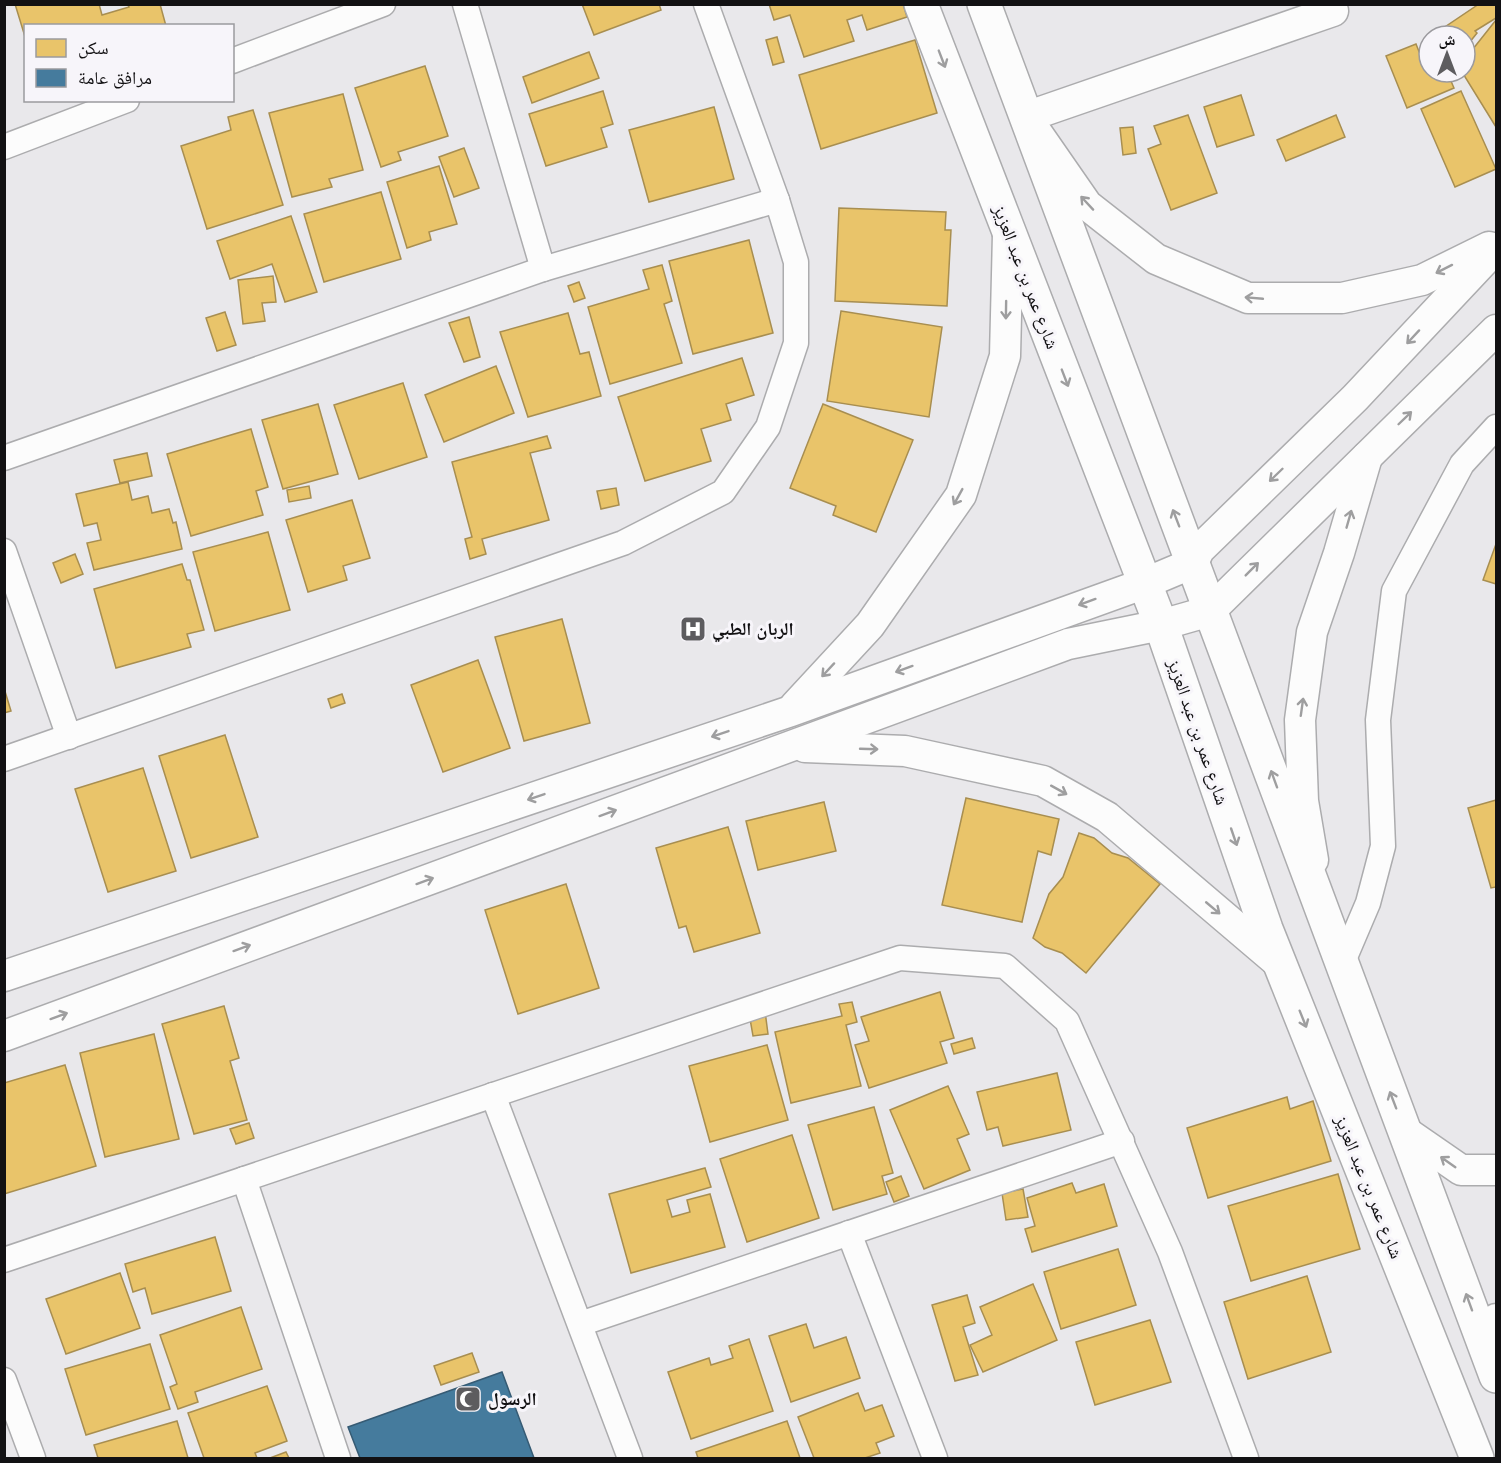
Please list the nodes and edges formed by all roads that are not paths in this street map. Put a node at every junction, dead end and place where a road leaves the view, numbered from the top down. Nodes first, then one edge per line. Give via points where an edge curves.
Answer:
1 (383, 4) edge
2 (465, 4) edge
3 (706, 4) edge
4 (921, 4) edge
5 (984, 4) edge
6 (1338, 7) edge
7 (234, 60) edge
8 (122, 102) edge
9 (1026, 117) junction
10 (4, 147) edge
11 (777, 200) junction
12 (1008, 231) junction
13 (1497, 242) edge
14 (1497, 248) edge
15 (543, 269) junction
16 (1497, 330) edge
17 (1497, 427) edge
18 (1369, 453) junction
19 (4, 458) edge
20 (4, 551) edge
21 (1193, 564) junction
22 (1143, 584) junction
23 (1210, 611) junction
24 (1161, 625) junction
25 (791, 711) junction
26 (69, 737) junction
27 (790, 746) junction
28 (4, 759) edge
29 (1323, 910) junction
30 (1342, 964) junction
31 (1281, 965) junction
32 (4, 976) edge
33 (4, 1036) edge
34 (493, 1095) junction
35 (1406, 1132) junction
36 (1122, 1141) junction
37 (1497, 1170) edge
38 (244, 1179) junction
39 (849, 1233) junction
40 (4, 1260) edge
41 (1497, 1319) edge
42 (580, 1324) junction
43 (1493, 1367) edge
44 (4, 1380) edge
45 (33, 1458) edge
46 (338, 1458) edge
47 (630, 1458) edge
48 (935, 1458) edge
49 (1246, 1458) edge
50 (1477, 1458) edge

1 - 7 street
2 - 15 street
3 - 11 street
4 -> 12 main road, شارع عمر بن عبد العزيز
5 - 9 main road
6 - 9 street
8 - 10 street
13 -> 9 street via 1422,280 1342,298 1248,298 1156,259 1086,205
21 -> 9 main road
11 - 15 street
11 - 26 street via 796,262 796,343 768,427 723,492 623,543
12 -> 22 main road, شارع عمر بن عبد العزيز
12 -> 25 street via 1005,356 960,495 870,625
14 -> 21 street via 1354,398 1199,550
15 - 19 street
18 -> 16 street
17 - 30 street via 1462,464 1394,591 1378,720 1383,846 1368,903
23 -> 18 street
29 -> 18 street via 1303,801 1300,720 1312,632
20 - 26 street
21 - 22 street
21 - 23 main road
22 - 24 main road, شارع عمر بن عبد العزيز
22 -> 25 street
23 - 24 street
29 -> 23 main road
24 - 27 street via 1068,644
24 -> 31 main road, شارع عمر بن عبد العزيز
25 -> 32 street
26 - 28 street
27 -> 31 street via 905,751 1042,781 1107,817
33 -> 27 street
29 - 30 main road
35 -> 30 main road
31 -> 50 main road, شارع عمر بن عبد العزيز
34 - 36 street via 900,958 1005,966 1067,1021
34 - 38 street
34 - 42 street
37 -> 35 street via 1461,1170
43 -> 35 main road
36 - 39 street
36 - 49 street via 1170,1252
38 - 40 street
38 - 46 street
39 - 42 street
39 - 48 street
41 - 43 street
42 - 47 street
44 - 45 street

